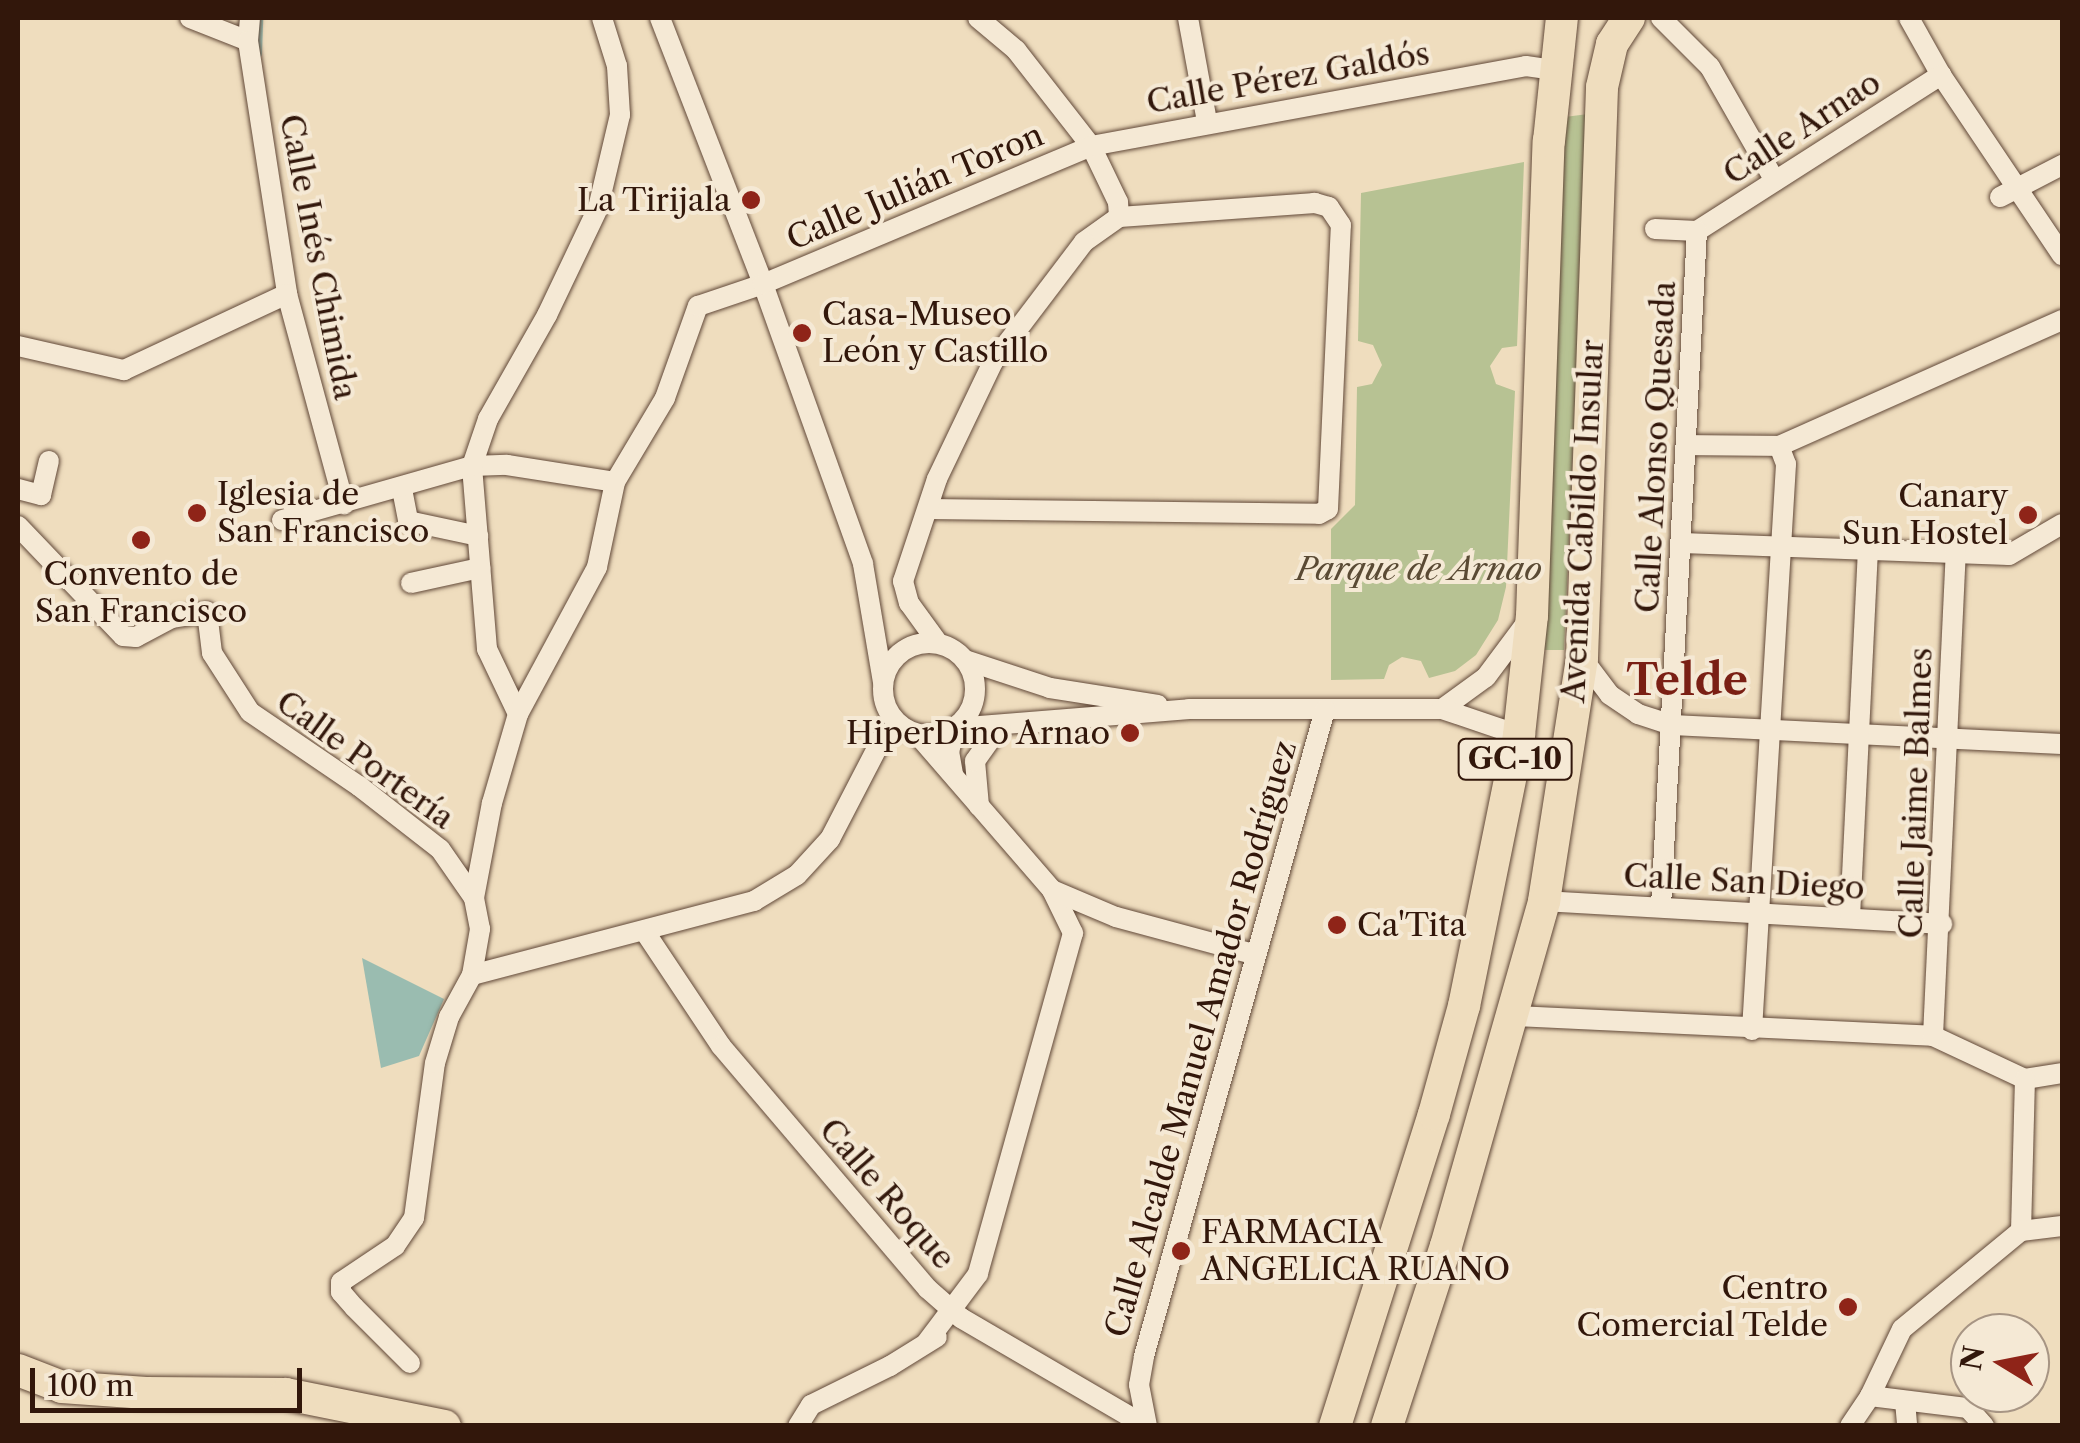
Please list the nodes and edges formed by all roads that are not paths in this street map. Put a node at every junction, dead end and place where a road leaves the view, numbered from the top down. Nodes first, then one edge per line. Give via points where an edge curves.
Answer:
1 (190, 18) edge
2 (250, 18) edge
3 (602, 18) edge
4 (660, 18) edge
5 (978, 18) edge
6 (1188, 18) edge
7 (1562, 18) edge
8 (1629, 18) edge
9 (1662, 18) edge
10 (1908, 18) edge
11 (248, 40) junction
12 (1555, 70) junction
13 (1941, 75) junction
14 (1207, 122) junction
15 (1091, 146) junction
16 (2062, 165) edge
17 (1776, 181) junction
18 (2009, 191) junction
19 (1119, 218) junction
20 (1655, 229) dead end
21 (1696, 231) junction
22 (2062, 255) edge
23 (763, 284) junction
24 (287, 294) junction
25 (2062, 320) edge
26 (18, 348) edge
27 (1686, 444) junction
28 (1778, 446) junction
29 (49, 460) dead end
30 (472, 466) junction
31 (615, 482) junction
32 (18, 489) edge
33 (402, 489) junction
34 (344, 504) junction
35 (928, 509) junction
36 (282, 520) dead end
37 (2062, 524) edge
38 (18, 526) edge
39 (478, 536) junction
40 (1682, 542) junction
41 (1782, 546) junction
42 (1868, 548) junction
43 (1956, 552) junction
44 (480, 568) junction
45 (868, 579) junction
46 (904, 581) junction
47 (411, 583) dead end
48 (1532, 616) junction
49 (938, 643) junction
50 (1582, 658) junction
51 (966, 660) junction
52 (883, 682) junction
53 (1442, 708) junction
54 (1189, 710) junction
55 (1326, 710) junction
56 (518, 714) junction
57 (1672, 725) junction
58 (1000, 726) junction
59 (955, 728) junction
60 (910, 731) junction
61 (1772, 731) junction
62 (1519, 735) junction
63 (1860, 736) junction
64 (1948, 740) junction
65 (2062, 744) edge
66 (954, 776) junction
67 (980, 808) junction
68 (1052, 890) junction
69 (474, 898) junction
70 (1544, 902) junction
71 (1661, 906) junction
72 (1760, 912) junction
73 (1116, 917) junction
74 (1850, 917) junction
75 (1942, 924) junction
76 (645, 932) junction
77 (1073, 933) junction
78 (1254, 954) junction
79 (472, 976) junction
80 (1514, 1016) junction
81 (1752, 1030) junction
82 (1933, 1036) junction
83 (2062, 1073) edge
84 (2025, 1078) junction
85 (2062, 1226) edge
86 (2021, 1231) junction
87 (978, 1274) junction
88 (963, 1319) junction
89 (410, 1363) dead end
90 (18, 1370) edge
91 (1138, 1386) junction
92 (1870, 1396) junction
93 (1095, 1398) junction
94 (1905, 1400) junction
95 (330, 1401) junction
96 (427, 1424) edge
97 (798, 1425) edge
98 (364, 1426) edge
99 (1146, 1426) edge
100 (1336, 1426) edge
101 (1388, 1426) edge
102 (1850, 1426) edge
103 (1906, 1426) edge
104 (1984, 1426) edge

1 - 11 street
2 - 11 street, Calle Inés Chimida
3 - 30 street via 617,66 620,114 598,208 488,419
4 - 23 street
5 - 15 street via 1016,50
6 - 14 street
7 - 12 main road, Avenida Cabildo Insular / GC-10
8 - 50 main road, Avenida Cabildo Insular / GC-10 via 1612,44 1602,87
9 - 17 street via 1710,68
10 - 13 street
11 - 24 street, Calle Inés Chimida
12 - 14 street, Calle Pérez Galdós via 1526,66
12 - 48 main road, Avenida Cabildo Insular / GC-10
13 - 17 street, Calle Arnao
13 - 18 street
14 - 15 street, Calle Pérez Galdós
15 - 19 street
15 - 23 street, Calle Julián Toron
16 - 18 street
17 - 21 street, Calle Arnao
18 - 22 street
19 - 35 street via 1084,242 993,362
19 - 35 street via 1330,207 1341,226 1328,509
20 - 21 street
21 - 27 street, Calle Alonso Quesada
23 - 31 street, Calle Julián Toron via 698,306 665,398
23 - 45 street
24 - 26 street via 124,370
24 - 34 street, Calle Inés Chimida
25 - 28 street
27 - 28 street
27 - 40 street, Calle Alonso Quesada
28 - 41 street via 1786,464
29 - 32 street via 41,495
30 - 31 street
30 - 33 street
30 - 39 street
31 - 56 street via 597,567
33 - 34 street
33 - 39 street via 408,522
34 - 36 street
35 - 46 street
37 - 43 street via 2009,556
38 - 69 street, Calle Portería via 123,636 207,612 212,653 250,712 440,849
39 - 44 street
40 - 41 street
40 - 57 street, Calle Alonso Quesada
41 - 42 street
41 - 61 street
42 - 43 street
42 - 63 street
43 - 64 street, Calle Jaime Balmes
44 - 47 street
44 - 56 street via 487,649
45 - 46 street
45 - 52 street
46 - 49 street via 908,604
48 - 53 street via 1486,676
48 - 62 main road, Avenida Cabildo Insular / GC-10
49 - 51 street
49 - 52 street via 898,655
50 - 57 street via 1610,695
50 - 70 main road, Avenida Cabildo Insular / GC-10
51 - 54 street via 1050,688
51 - 59 street via 974,704
52 - 60 street via 890,715
53 - 55 street
53 - 62 street
54 - 55 street
54 - 58 street
55 - 78 street, Calle Alcalde Manuel Amador Rodríguez
56 - 69 street
57 - 61 street
57 - 71 street, Calle Alonso Quesada
58 - 59 street
58 - 67 street via 974,761
59 - 60 street via 937,735
59 - 66 street
60 - 66 street
60 - 76 street via 884,735 830,839 797,875 754,901
61 - 63 street
61 - 72 street
62 - 100 main road, Avenida Cabildo Insular / GC-10 via 1464,1006
63 - 64 street
63 - 74 street
64 - 65 street
64 - 75 street, Calle Jaime Balmes
66 - 67 street
67 - 68 street
68 - 73 street
68 - 77 street
69 - 79 street via 480,928
70 - 71 street, Calle San Diego
70 - 80 main road, Avenida Cabildo Insular / GC-10
71 - 72 street, Calle San Diego
72 - 74 street, Calle San Diego
72 - 81 street
73 - 77 street via 1090,918
73 - 78 street
74 - 75 street, Calle San Diego
75 - 82 street, Calle Jaime Balmes
76 - 79 street
76 - 88 street, Calle Roque via 721,1046
77 - 87 street
78 - 91 street, Calle Alcalde Manuel Amador Rodríguez
79 - 89 street via 434,1063 414,1218 395,1246 341,1282 341,1292
80 - 81 street
80 - 101 main road, Avenida Cabildo Insular / GC-10
81 - 82 street
82 - 84 street
83 - 84 street
84 - 86 street
85 - 86 street
86 - 92 street via 1902,1329
87 - 88 street
87 - 88 street
88 - 93 street, Calle Roque
88 - 97 street via 890,1366 810,1405
90 - 95 main road via 62,1387
91 - 93 street, Calle Alcalde Manuel Amador Rodríguez via 1121,1398
91 - 99 street, Calle Alcalde Manuel Amador Rodríguez
92 - 94 street
92 - 102 street
93 - 99 street, Calle Roque
94 - 103 street
94 - 104 street via 1968,1408
95 - 96 main road
95 - 98 main road

